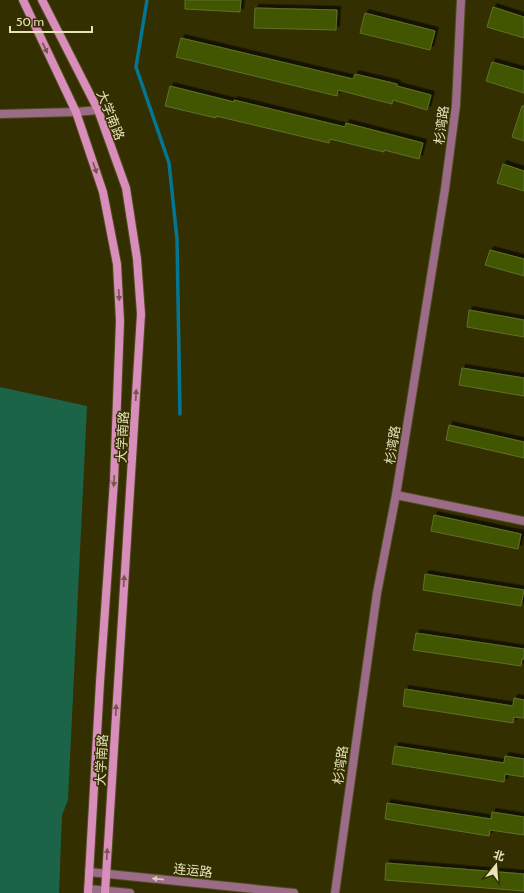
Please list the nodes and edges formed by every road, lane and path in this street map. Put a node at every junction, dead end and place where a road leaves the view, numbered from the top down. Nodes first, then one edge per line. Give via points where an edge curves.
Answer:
1 (23, 0) edge
2 (42, 0) edge
3 (461, 0) edge
4 (98, 110) junction
5 (76, 112) junction
6 (0, 114) edge
7 (396, 495) junction
8 (524, 521) edge
9 (89, 872) junction
10 (106, 874) junction
11 (88, 891) edge
12 (105, 892) edge
13 (130, 893) edge
14 (294, 893) edge
15 (335, 893) edge

1 -> 5 main road, 大学南路
2 - 4 main road, 大学南路
3 - 7 street, 杉湾路 via 456,105
4 - 5 street
10 -> 4 main road, 大学南路 via 141,314 137,260 126,188
5 - 6 street
5 -> 9 main road, 大学南路 via 103,192 117,264 120,321 114,481
7 - 8 street
7 - 15 street, 杉湾路 via 377,593
9 - 10 street, 连运路
9 - 11 main road, 大学南路
10 - 12 main road, 大学南路
14 -> 10 street, 连运路
11 - 12 street
12 - 13 street

